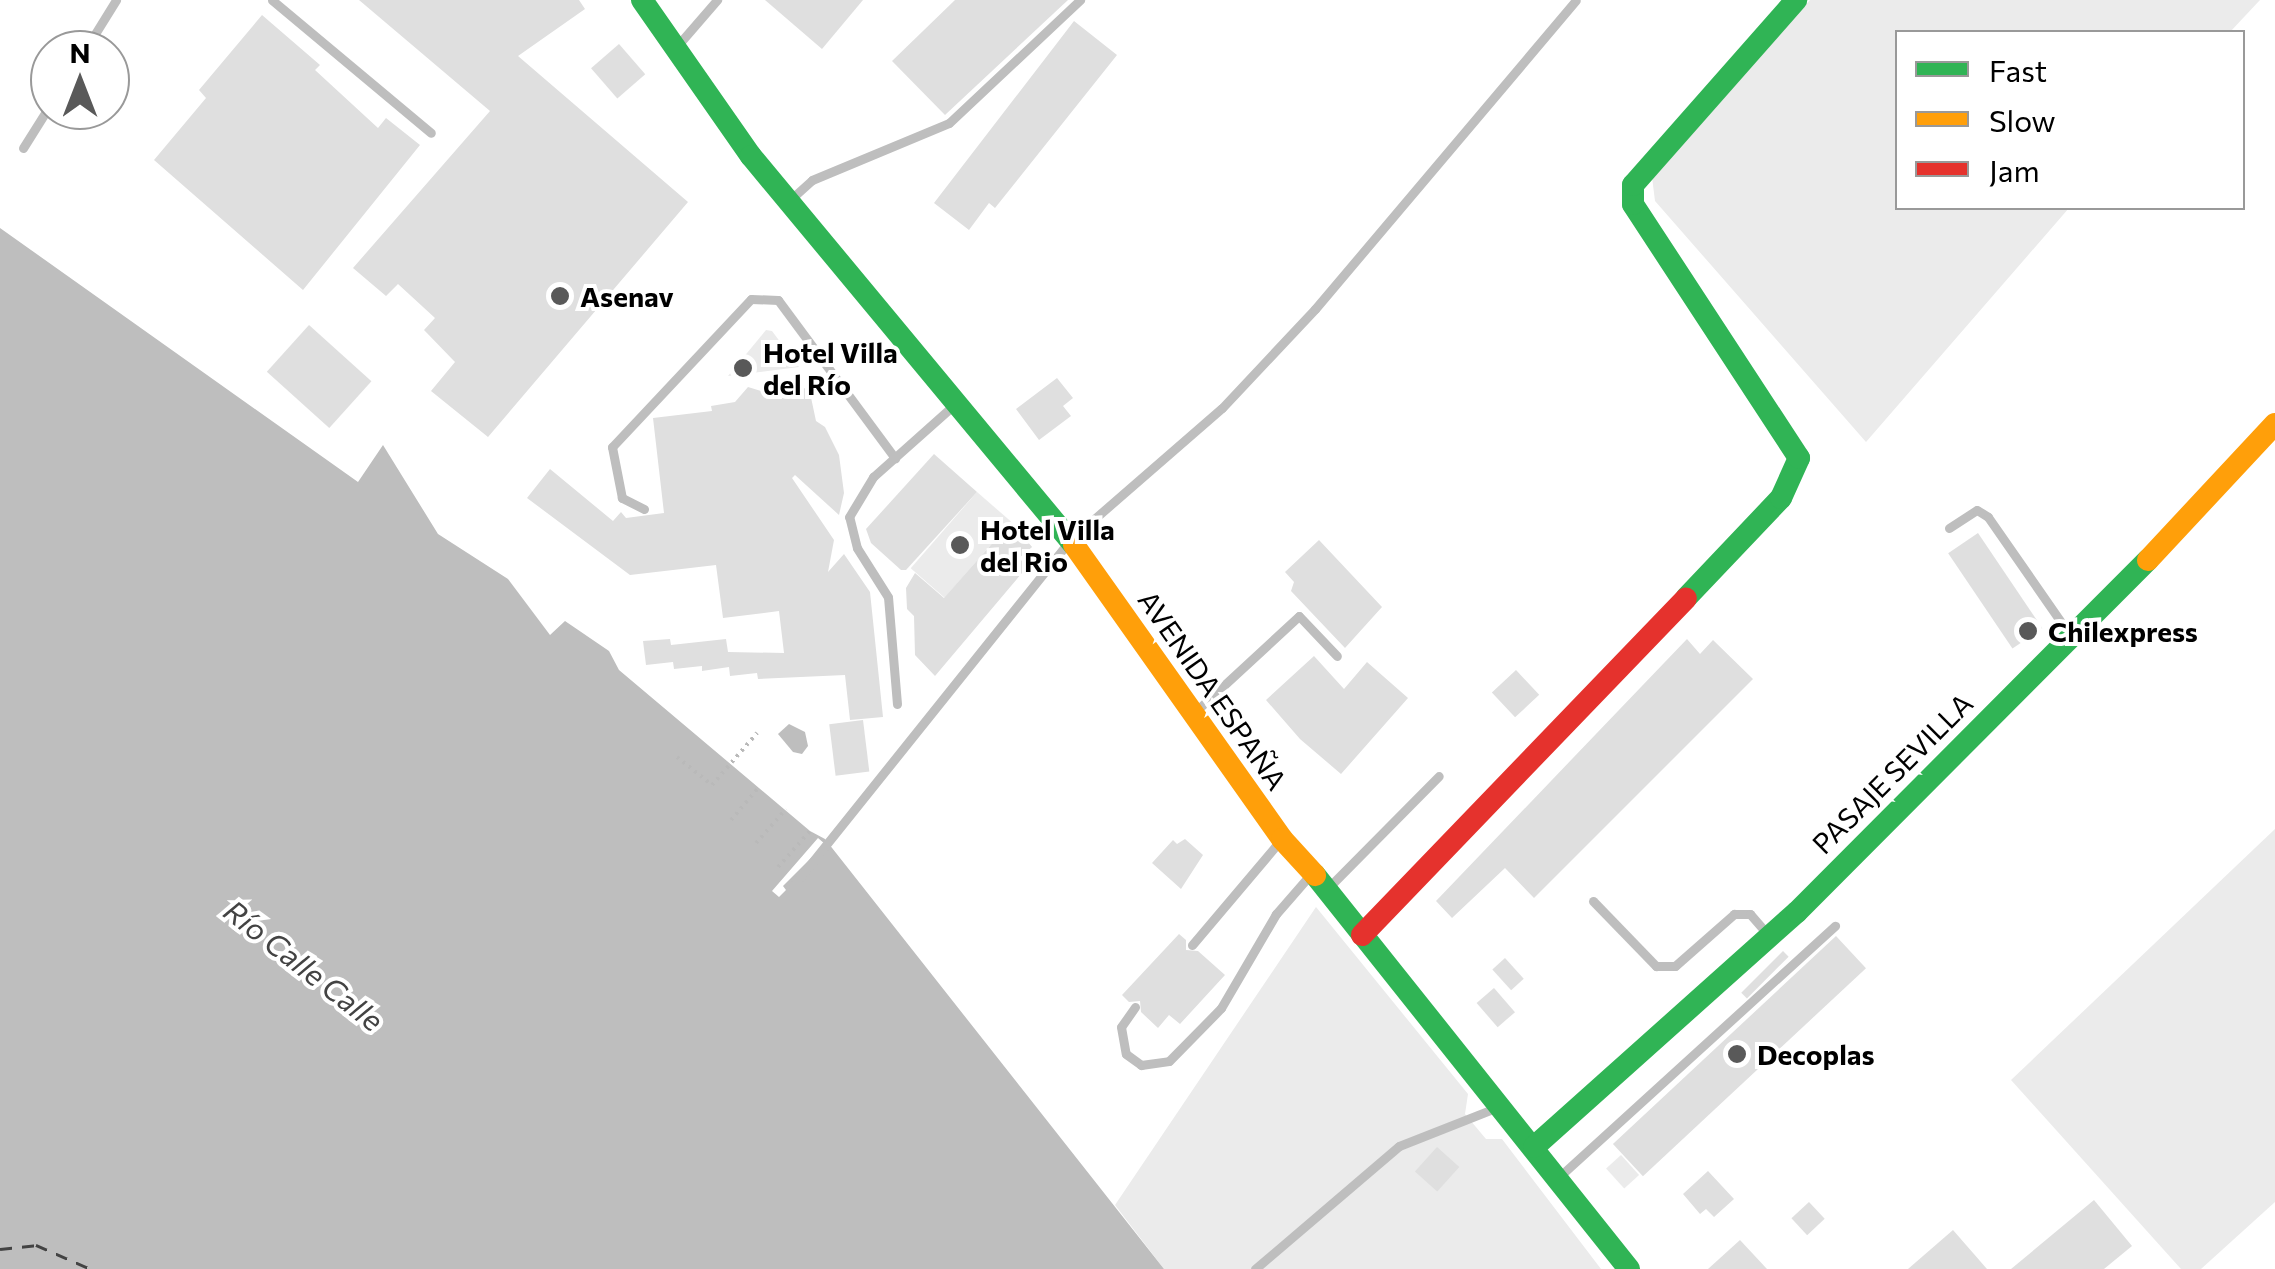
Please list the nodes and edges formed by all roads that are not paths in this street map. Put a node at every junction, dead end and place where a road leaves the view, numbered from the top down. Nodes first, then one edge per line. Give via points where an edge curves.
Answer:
1 (116, 0) edge
2 (272, 0) edge
3 (642, 0) edge
4 (717, 0) edge
5 (1080, 0) edge
6 (1576, 0) edge
7 (1796, 0) edge
8 (97, 30) edge
9 (676, 47) junction
10 (34, 130) edge
11 (430, 134) dead end
12 (23, 148) dead end
13 (789, 200) junction
14 (957, 402) junction
15 (2275, 424) edge
16 (895, 458) junction
17 (644, 508) dead end
18 (1948, 528) dead end
19 (1070, 540) junction
20 (2074, 640) junction
21 (1337, 656) dead end
22 (897, 704) dead end
23 (1194, 713) junction
24 (1439, 776) dead end
25 (1282, 839) junction
26 (1319, 881) junction
27 (792, 886) dead end
28 (1593, 901) dead end
29 (1835, 926) dead end
30 (1362, 935) junction
31 (1769, 936) junction
32 (1192, 945) dead end
33 (1135, 1007) dead end
34 (1501, 1106) junction
35 (1534, 1147) junction
36 (1558, 1178) junction
37 (1255, 1269) edge
38 (1629, 1269) edge

1 - 8 lane
2 - 11 lane
3 - 9 street, AVENIDA ESPAÑA
4 - 9 lane
5 - 13 lane via 950,123 812,180
6 - 19 lane via 1315,309 1222,408
7 - 30 street via 1633,185 1633,204 1800,458 1781,498
9 - 13 street, AVENIDA ESPAÑA
10 - 12 lane
13 - 14 street, AVENIDA ESPAÑA
14 - 16 lane
14 - 19 street, AVENIDA ESPAÑA
15 - 20 street, PASAJE SEVILLA
16 - 17 lane via 778,300 751,299 612,447 622,498
16 - 22 lane via 873,477 849,518 857,548 888,597
18 - 20 lane via 1977,510 1988,517
19 - 23 street, AVENIDA ESPAÑA
19 - 27 lane
20 - 31 street, PASAJE SEVILLA
21 - 23 lane via 1299,616
23 - 25 street, AVENIDA ESPAÑA
24 - 26 lane
25 - 26 street, AVENIDA ESPAÑA
25 - 32 lane
26 - 30 street, AVENIDA ESPAÑA
26 - 33 lane via 1276,914 1221,1008 1169,1061 1142,1066 1126,1054 1120,1027
28 - 31 lane via 1656,966 1675,966 1734,914 1750,914
29 - 36 lane
30 - 34 street, AVENIDA ESPAÑA
31 - 35 street, PASAJE SEVILLA
34 - 35 street, AVENIDA ESPAÑA
34 - 37 lane via 1399,1146
35 - 36 street, AVENIDA ESPAÑA
36 - 38 street, AVENIDA ESPAÑA

